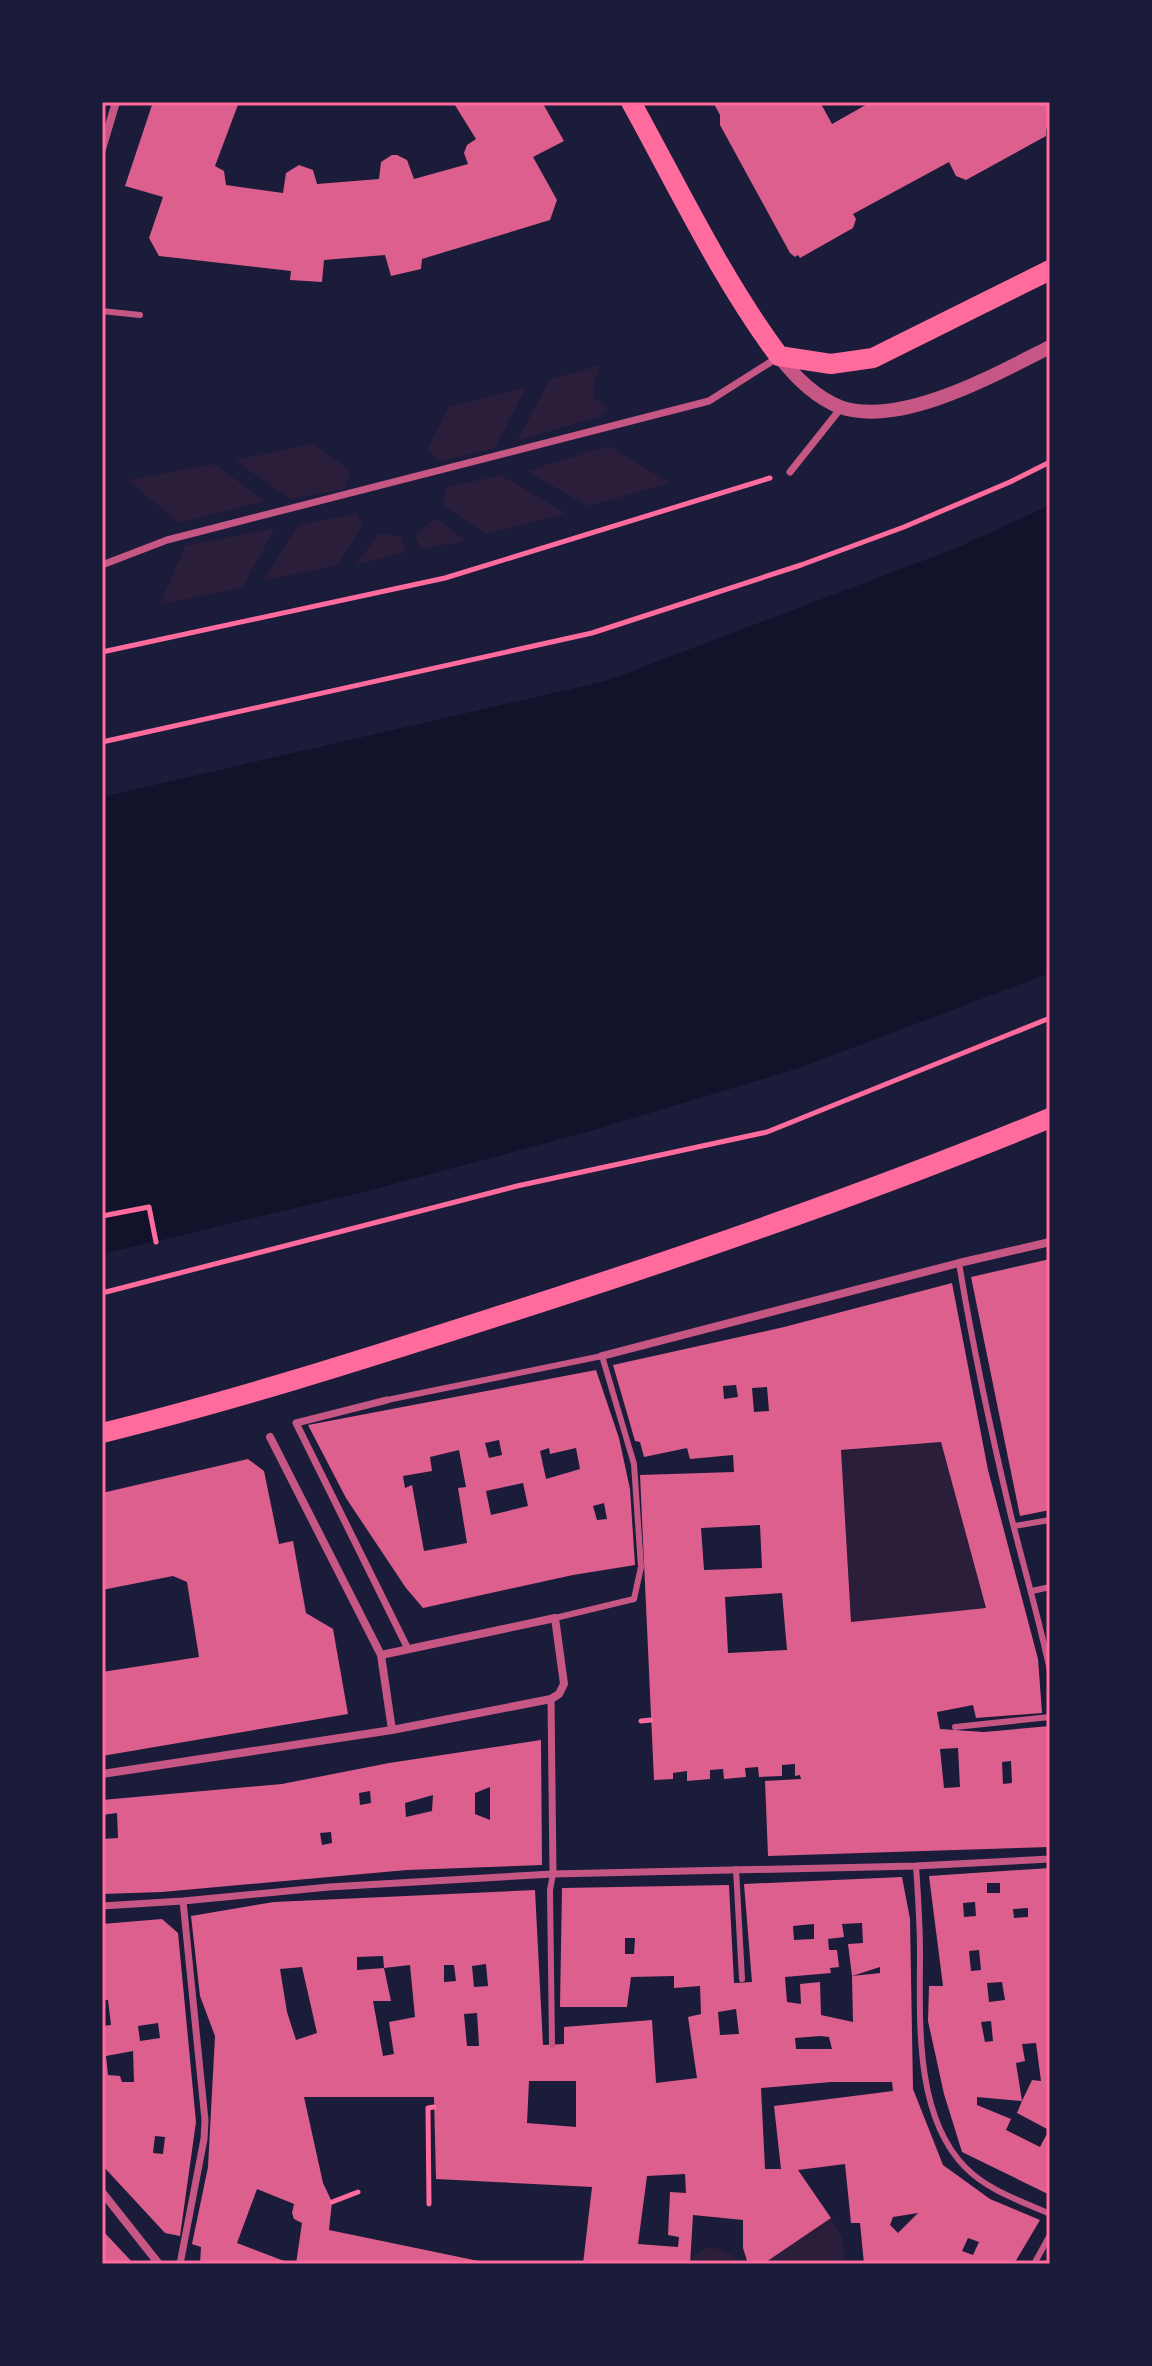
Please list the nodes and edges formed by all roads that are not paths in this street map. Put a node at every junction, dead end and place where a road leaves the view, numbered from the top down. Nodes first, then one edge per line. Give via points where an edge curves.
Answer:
1 (116, 102) edge
2 (631, 102) edge
3 (102, 149) edge
4 (1050, 270) edge
5 (102, 311) edge
6 (140, 315) dead end
7 (1050, 347) edge
8 (779, 356) junction
9 (842, 407) junction
10 (790, 472) road end
11 (102, 565) edge
12 (1050, 1118) edge
13 (1050, 1242) edge
14 (959, 1263) junction
15 (602, 1356) junction
16 (387, 1400) joint
17 (102, 1433) edge
18 (270, 1437) dead end
19 (1050, 1520) edge
20 (1014, 1526) junction
21 (1050, 1587) edge
22 (1032, 1591) junction
23 (555, 1618) junction
24 (408, 1649) junction
25 (381, 1655) junction
26 (1050, 1671) edge
27 (551, 1699) junction
28 (1050, 1717) edge
29 (955, 1727) dead end
30 (392, 1730) junction
31 (102, 1774) edge
32 (1050, 1859) edge
33 (916, 1866) junction
34 (736, 1869) junction
35 (553, 1874) junction
36 (183, 1901) junction
37 (102, 1906) edge
38 (742, 1979) dead end
39 (552, 2045) dead end
40 (102, 2192) edge
41 (1050, 2214) edge
42 (1050, 2235) edge
43 (159, 2264) edge
44 (180, 2264) edge
45 (1034, 2264) edge

1 - 3 street
2 - 8 main road
4 - 8 main road via 873,358 831,364
5 - 6 lane
7 - 9 street via 972,385 908,407
8 - 9 street via 800,381
8 - 11 street via 709,401 167,540
9 - 10 street
12 - 17 main road via 778,1224 588,1289 251,1395
13 - 14 street
14 - 15 street
14 - 20 lane
15 - 16 lane
15 - 23 lane via 634,1464 641,1567 634,1599
16 - 24 street via 296,1423
18 - 25 street
19 - 20 lane
20 - 22 lane
21 - 22 lane
22 - 26 lane
23 - 24 street
23 - 27 street via 564,1684
24 - 25 street
25 - 30 street
27 - 30 street
27 - 35 street
28 - 29 lane
30 - 31 street
32 - 33 street
33 - 34 street
33 - 41 lane via 923,2060 937,2119 952,2151 974,2176
34 - 35 street
34 - 38 lane
35 - 36 street
35 - 39 lane
36 - 37 street
36 - 44 street via 205,2120
40 - 43 street
42 - 45 lane

